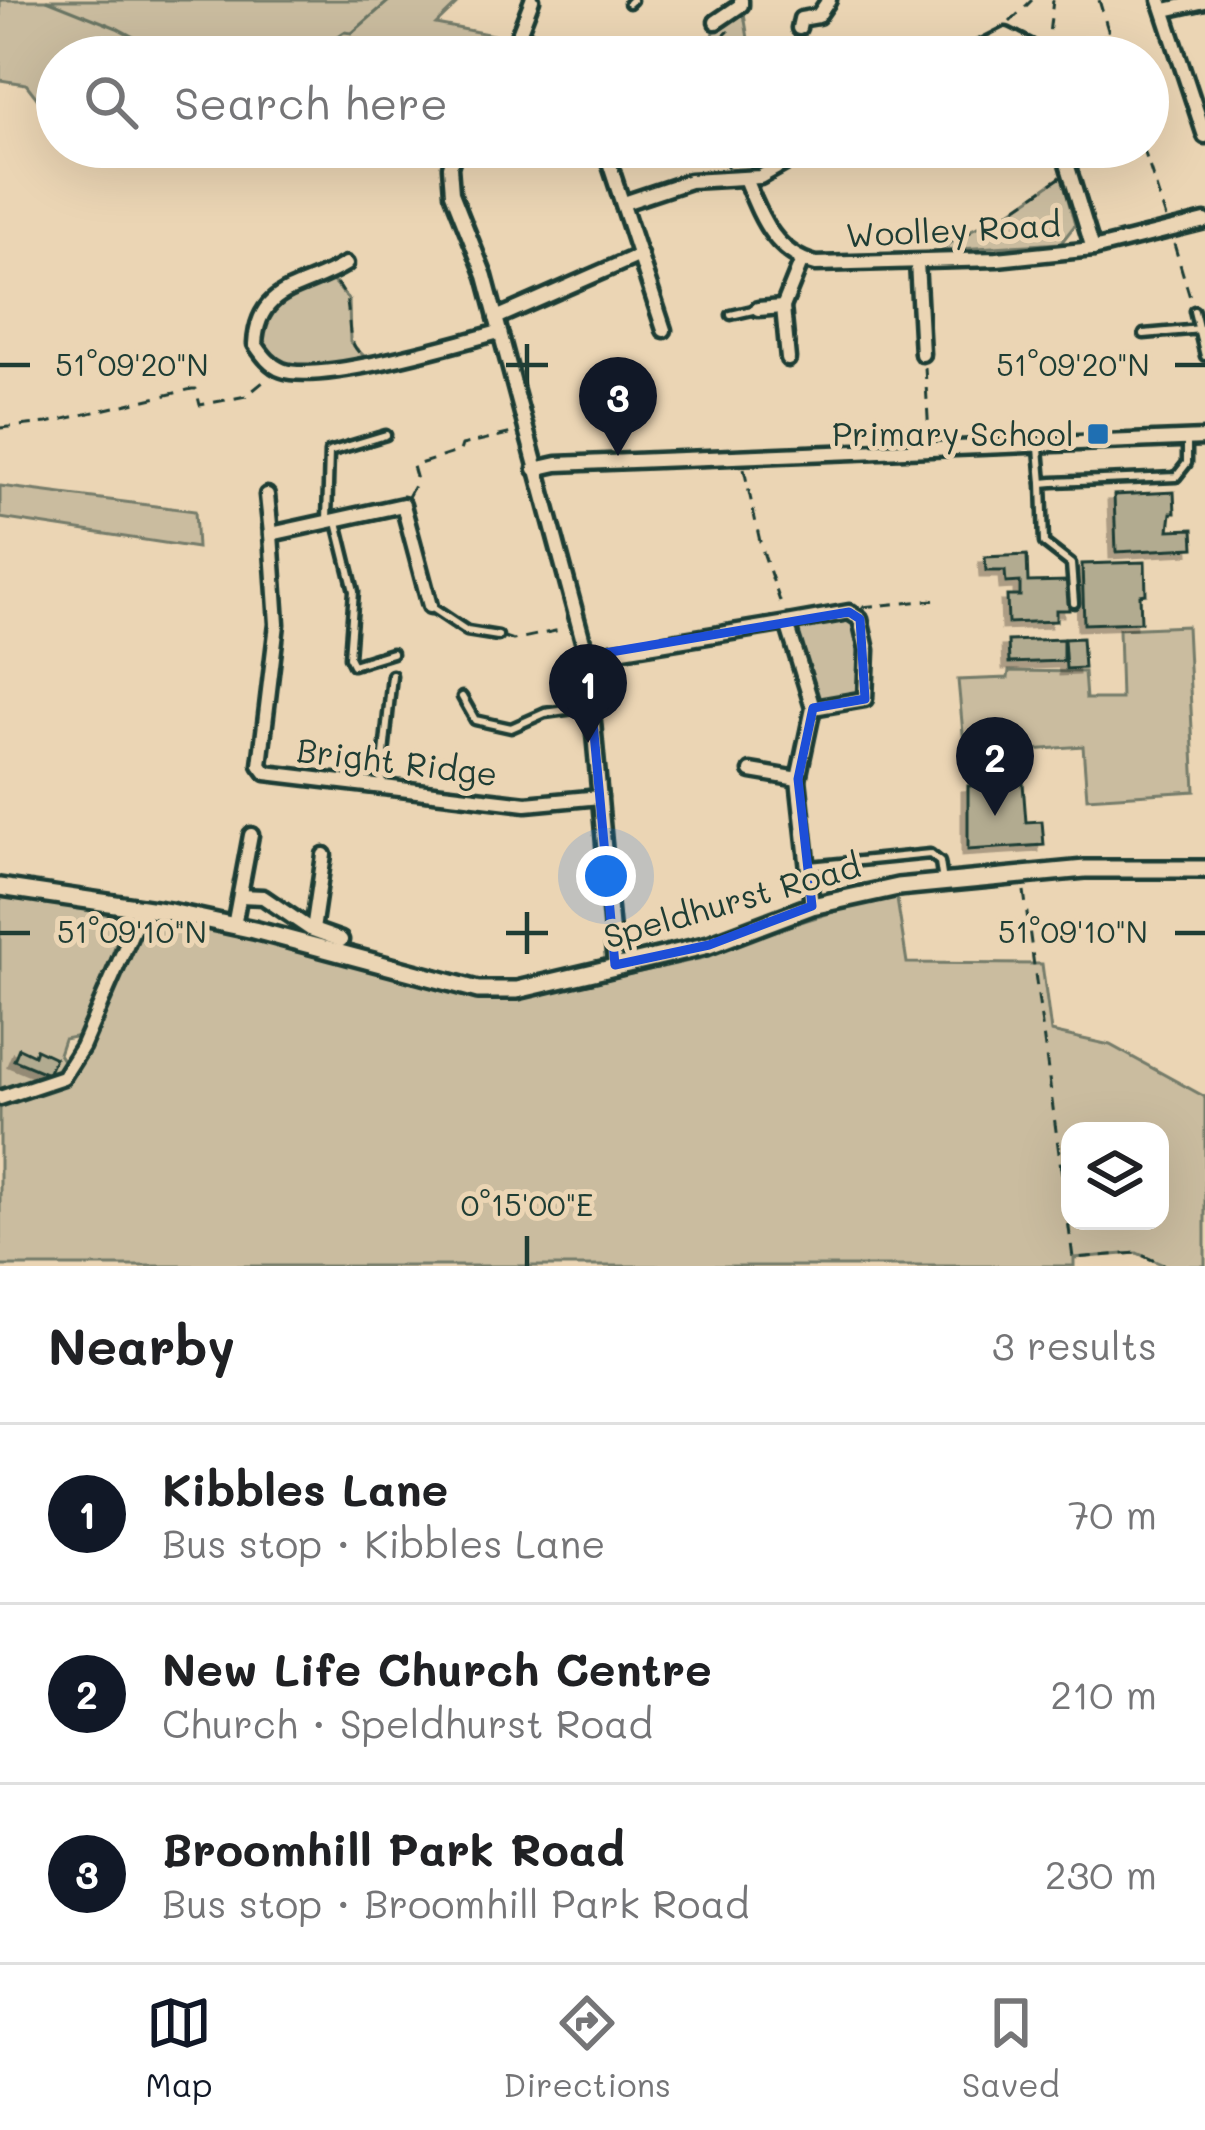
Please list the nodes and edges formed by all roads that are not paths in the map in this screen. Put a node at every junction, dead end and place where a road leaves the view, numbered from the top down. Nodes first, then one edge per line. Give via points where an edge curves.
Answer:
1 (532, 0) edge
2 (830, 0) edge
3 (1205, 1) edge
4 (741, 3) edge
5 (1163, 5) edge
6 (716, 22) dead end
7 (799, 28) dead end
8 (520, 33) junction
9 (519, 36) edge
10 (524, 36) edge
11 (1204, 129) edge
12 (450, 168) edge
13 (611, 168) edge
14 (778, 168) edge
15 (1068, 168) edge
16 (746, 181) junction
17 (623, 203) junction
18 (1205, 221) edge
19 (1093, 249) junction
20 (640, 255) junction
21 (802, 260) junction
22 (917, 262) junction
23 (346, 264) dead end
24 (783, 307) junction
25 (758, 309) joint
26 (1194, 311) dead end
27 (731, 314) dead end
28 (497, 325) junction
29 (1202, 329) junction
30 (664, 330) dead end
31 (1144, 334) dead end
32 (922, 354) road end
33 (1205, 356) edge
34 (788, 359) dead end
35 (386, 435) dead end
36 (1187, 438) junction
37 (1205, 438) edge
38 (1039, 445) junction
39 (535, 469) junction
40 (1042, 483) junction
41 (267, 495) dead end
42 (332, 523) junction
43 (271, 534) junction
44 (1074, 603) dead end
45 (430, 606) joint
46 (788, 623) junction
47 (498, 635) road end
48 (392, 653) dead end
49 (587, 656) junction
50 (392, 675) dead end
51 (462, 698) dead end
52 (592, 707) junction
53 (813, 708) junction
54 (751, 771) dead end
55 (798, 779) junction
56 (381, 788) junction
57 (600, 797) junction
58 (251, 835) dead end
59 (324, 855) dead end
60 (807, 866) junction
61 (1205, 869) edge
62 (943, 882) junction
63 (0, 887) edge
64 (239, 896) junction
65 (812, 906) junction
66 (142, 909) junction
67 (234, 926) junction
68 (313, 930) junction
69 (340, 940) dead end
70 (615, 965) junction
71 (0, 1098) edge

1 - 8 street
2 - 7 street
3 - 5 street
4 - 6 street
5 - 11 street
8 - 9 street
8 - 10 street
12 - 28 street
13 - 17 street
14 - 16 street
15 - 19 street
16 - 17 street via 690,181
16 - 21 street, Woolley Road via 778,244
17 - 20 street
18 - 19 street, Woolley Road
19 - 22 street, Woolley Road
20 - 28 street
20 - 30 street
21 - 22 street, Woolley Road
21 - 24 street
22 - 32 street
23 - 28 street via 274,295 262,309 255,344 268,361 302,374 371,363
24 - 25 street
24 - 34 street
25 - 27 lane
26 - 29 lane
28 - 39 street
29 - 31 lane
29 - 33 lane
35 - 42 lane via 329,452
36 - 37 street
36 - 38 street
36 - 40 lane via 1187,463 1176,477
38 - 39 street
38 - 40 lane
39 - 49 street
40 - 44 lane via 1044,543 1071,564
41 - 43 street
42 - 43 street
42 - 45 street via 403,505
42 - 48 lane via 354,591 353,665
43 - 56 street, Bright Ridge via 277,624 260,765 266,773
45 - 47 lane via 466,632
46 - 49 street
46 - 53 street
46 - 53 street via 849,612 860,619 865,699
49 - 52 street
50 - 56 lane
51 - 52 lane via 475,720 511,728
52 - 57 street
53 - 55 street
54 - 55 street
55 - 60 street
56 - 57 street, Bright Ridge via 526,804
57 - 70 street
58 - 64 street
59 - 68 street
60 - 62 lane via 931,854
60 - 65 street
61 - 62 street, Speldhurst Road
62 - 65 street, Speldhurst Road
63 - 66 street, Speldhurst Road
64 - 67 street
64 - 68 street via 263,897
65 - 70 street, Speldhurst Road via 710,945
66 - 67 street, Speldhurst Road
66 - 71 street via 63,1077
67 - 70 street, Speldhurst Road via 478,991 517,990
68 - 69 street

